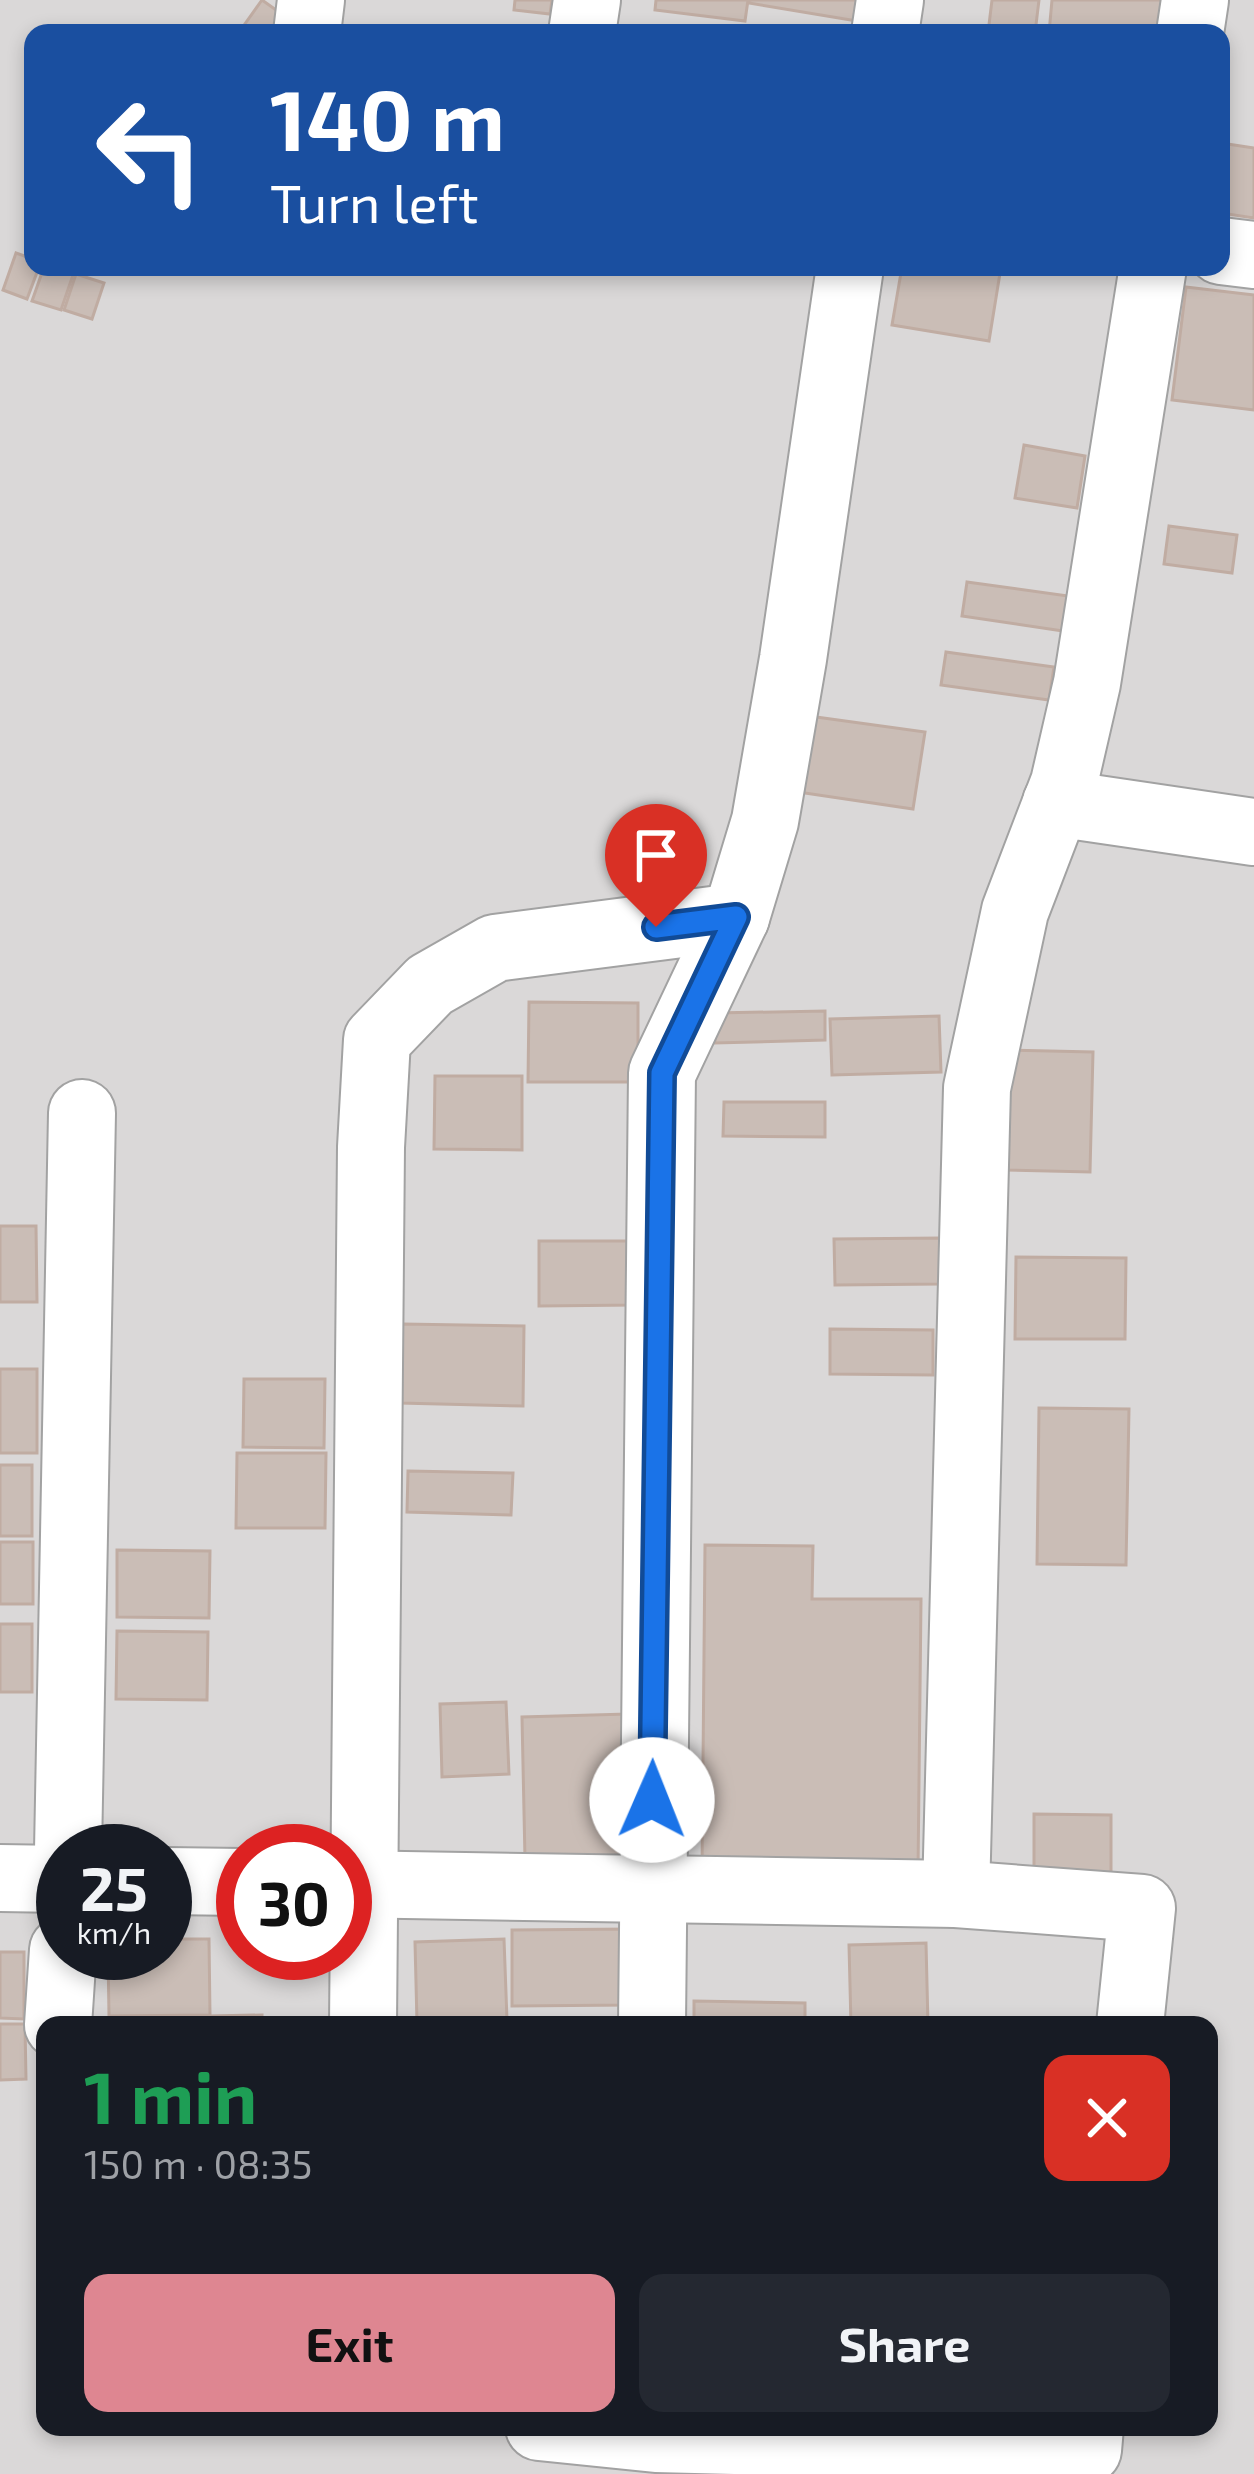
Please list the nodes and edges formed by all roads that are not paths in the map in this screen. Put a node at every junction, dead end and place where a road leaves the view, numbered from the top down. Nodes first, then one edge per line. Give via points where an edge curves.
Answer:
1 (849, 276) edge
2 (1152, 276) edge
3 (1056, 803) junction
4 (1254, 832) edge
5 (736, 917) junction
6 (82, 1113) dead end
7 (69, 1824) edge
8 (357, 1824) edge
9 (0, 1878) edge
10 (36, 1879) edge
11 (372, 1884) edge
12 (650, 1891) junction
13 (956, 1894) junction
14 (61, 1980) edge
15 (360, 1980) edge
16 (59, 2016) edge
17 (362, 2016) edge
18 (652, 2016) edge
19 (1131, 2016) edge
20 (732, 2436) edge
21 (1089, 2436) edge

1 - 5 street via 765,821
2 - 3 street via 1087,683
3 - 4 street
3 - 13 street via 1016,911 977,1088
5 - 8 street via 495,948 430,986 377,1040
5 - 12 street via 662,1073
6 - 7 street
9 - 10 street
11 - 12 street
12 - 13 street
12 - 18 street
13 - 19 street via 1142,1908
14 - 16 street
15 - 17 street
20 - 21 street via 1088,2450

